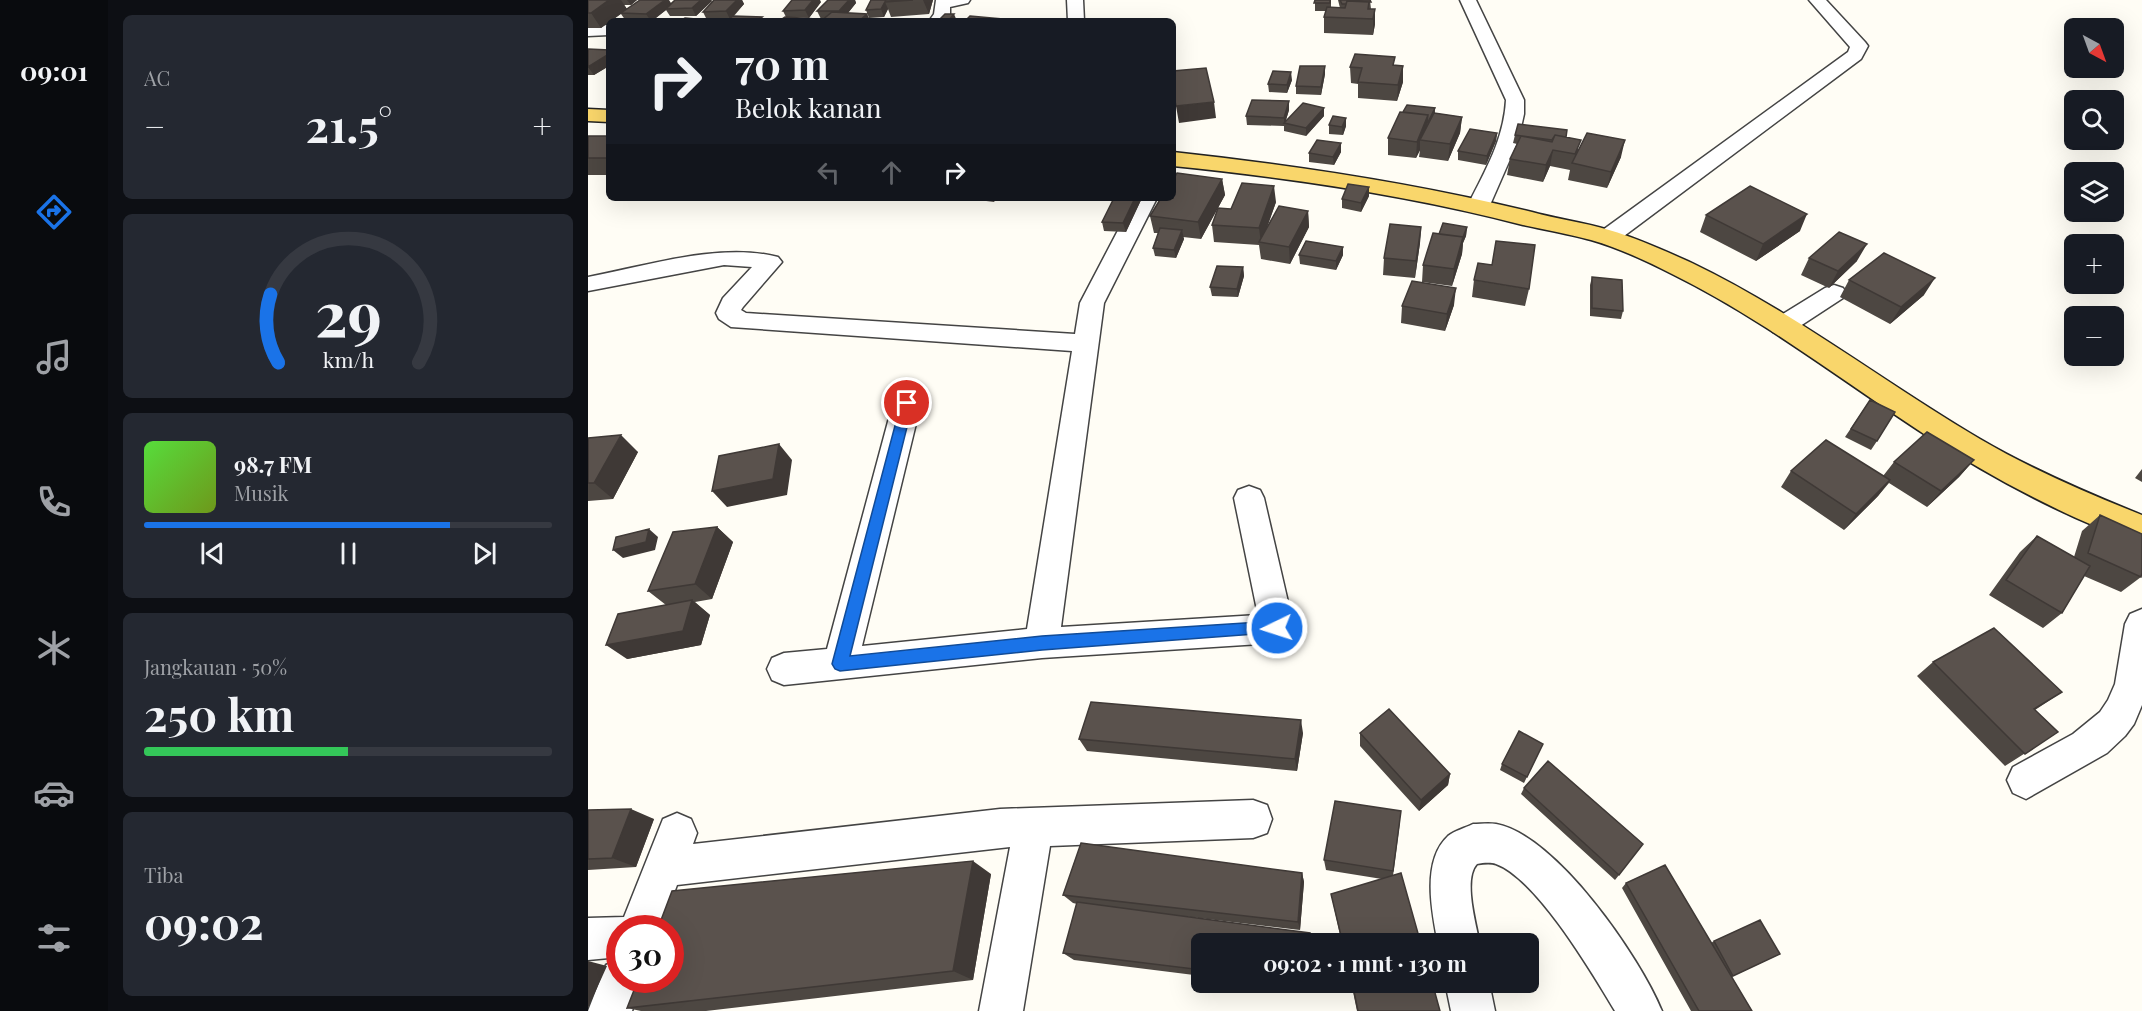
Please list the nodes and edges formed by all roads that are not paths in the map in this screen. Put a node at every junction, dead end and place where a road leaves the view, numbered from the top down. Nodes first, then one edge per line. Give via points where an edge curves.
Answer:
1 (962, 0) edge
2 (1075, 0) edge
3 (1468, 0) edge
4 (941, 2) edge
5 (1810, 4) edge
6 (940, 18) edge
7 (1076, 18) edge
8 (606, 30) edge
9 (588, 31) edge
10 (588, 115) edge
11 (606, 116) edge
12 (1176, 159) edge
13 (1144, 201) edge
14 (1479, 205) junction
15 (1608, 237) junction
16 (588, 284) edge
17 (1834, 292) dead end
18 (1782, 326) junction
19 (1086, 343) junction
20 (907, 403) dead end
21 (1249, 498) dead end
22 (2142, 530) edge
23 (2142, 624) edge
24 (1042, 643) junction
25 (840, 664) junction
26 (784, 669) dead end
27 (2026, 780) dead end
28 (1253, 819) dead end
29 (1034, 826) junction
30 (645, 915) edge
31 (1457, 933) edge
32 (606, 937) edge
33 (588, 939) edge
34 (616, 993) edge
35 (1469, 993) edge
36 (610, 1011) edge
37 (1001, 1011) edge
38 (1473, 1011) edge
39 (1640, 1011) edge

1 - 4 street
2 - 7 street
3 - 14 street via 1515,100 1516,116
4 - 6 street
5 - 15 street via 1838,46 1855,55
8 - 9 street
10 - 11 main road
12 - 14 main road via 1278,169
13 - 19 street via 1092,303
14 - 15 main road
15 - 18 main road via 1683,269
16 - 19 street via 724,258 770,262 732,304 728,313 740,321
17 - 18 street
18 - 22 main road via 1971,448 2029,480
19 - 24 street
20 - 25 street
21 - 24 street via 1277,628
23 - 27 street via 2134,676 2116,719 2102,735
24 - 25 street
25 - 26 street
28 - 29 street
29 - 30 street via 670,850
29 - 37 street
31 - 39 street via 1452,903 1454,858 1466,846 1484,840 1501,846 1523,858 1554,884 1580,917
32 - 33 street
34 - 36 street
35 - 38 street

